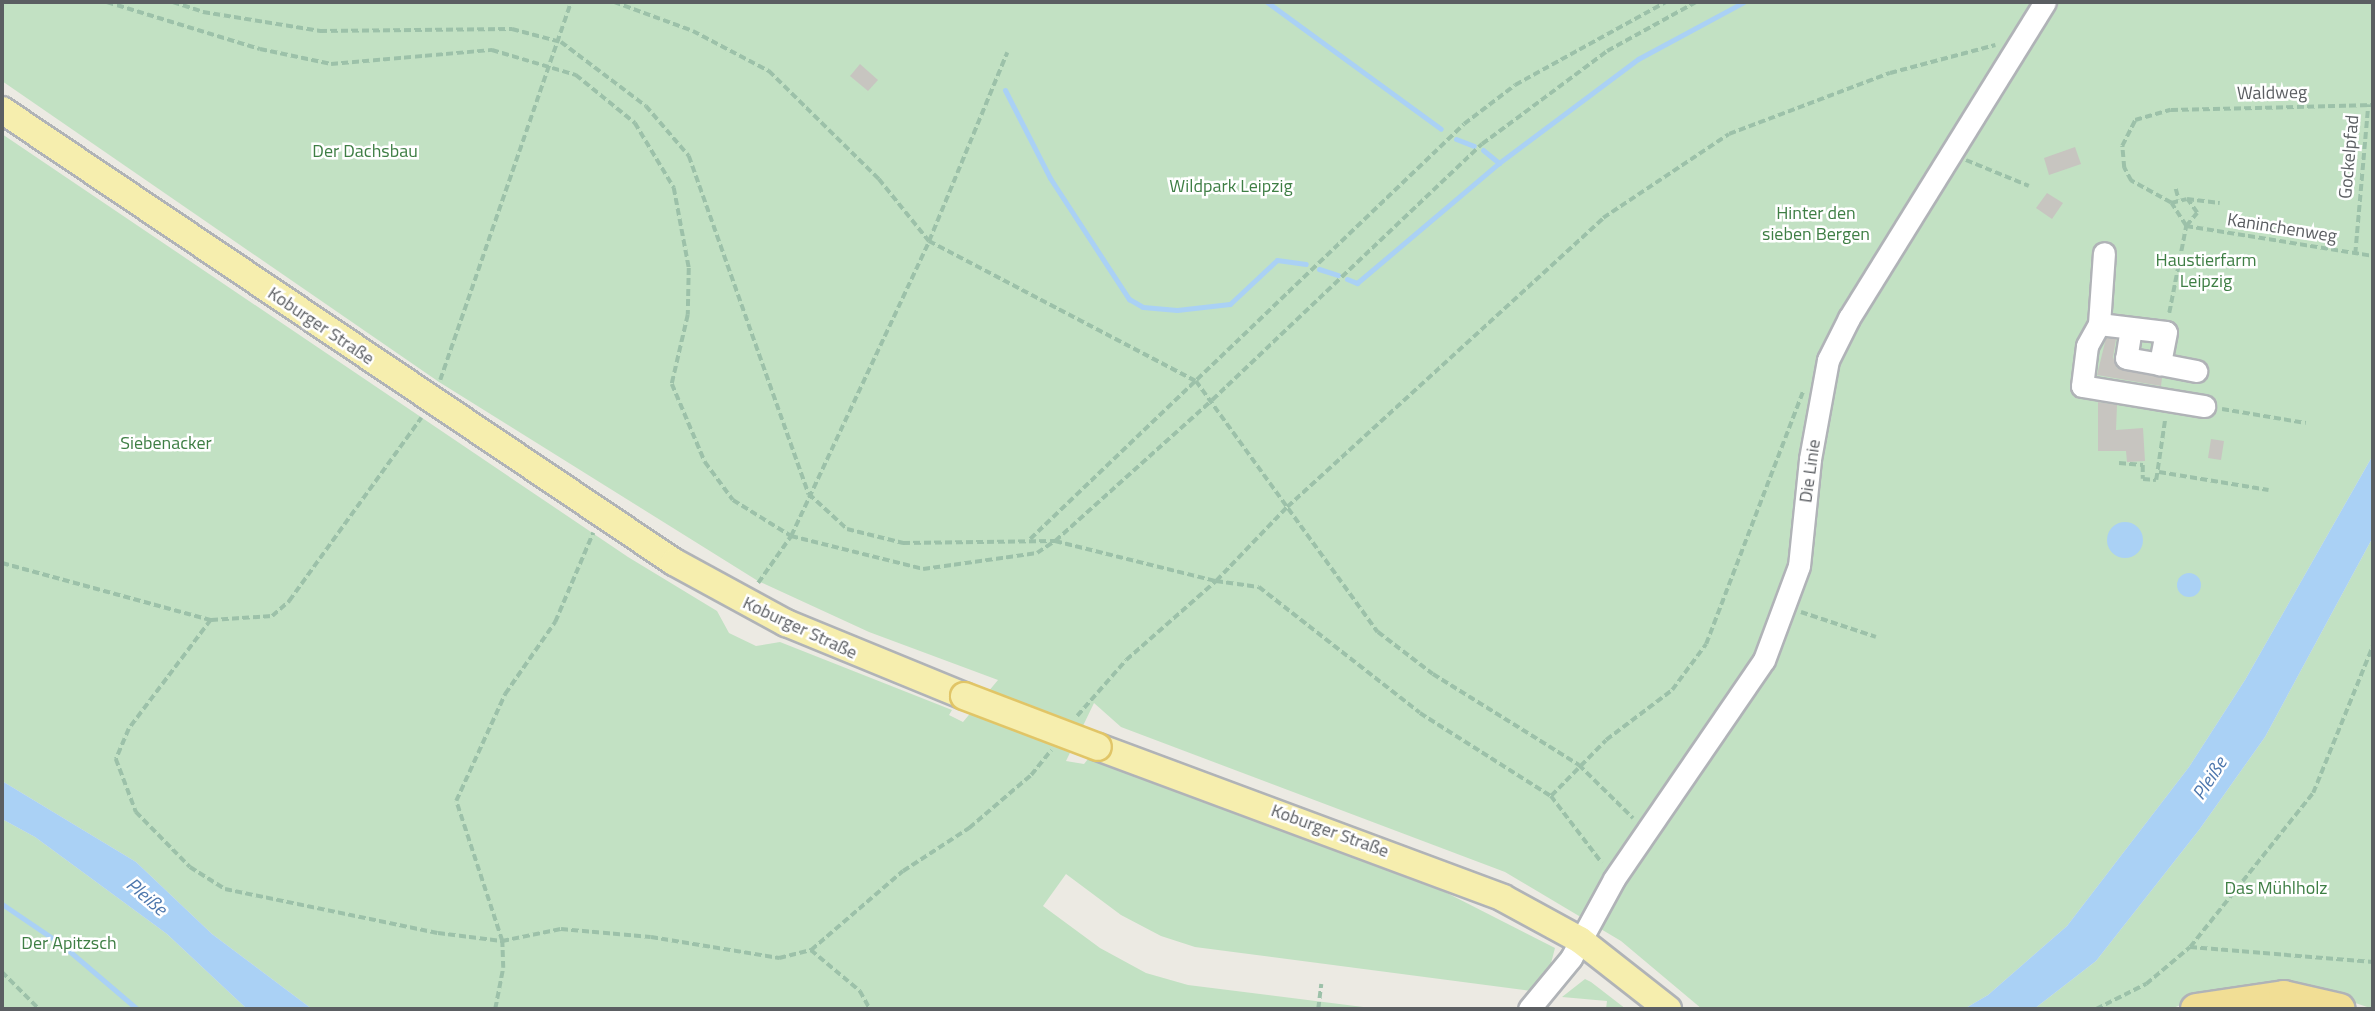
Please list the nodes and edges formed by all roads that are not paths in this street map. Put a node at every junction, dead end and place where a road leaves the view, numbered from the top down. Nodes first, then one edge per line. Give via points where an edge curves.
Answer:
1 (2045, 2) edge
2 (2, 110) edge
3 (2104, 253) dead end
4 (2099, 324) junction
5 (2132, 328) junction
6 (2160, 364) junction
7 (2196, 371) dead end
8 (2204, 406) road end
9 (1580, 940) junction
10 (1529, 1009) edge
11 (1668, 1009) edge
12 (2196, 1009) edge
13 (2340, 1009) edge

1 - 9 lane, Die Linie via 1849,318 1828,360 1810,459 1799,566 1764,660 1614,879
2 - 9 main road, Koburger Straße, bridge via 603,516 747,604 836,646 964,696 1479,888
3 - 4 lane
4 - 5 lane
4 - 8 lane via 2087,346 2082,386
5 - 6 lane via 2126,358
5 - 6 lane via 2166,332
6 - 7 lane
9 - 10 lane, Die Linie
9 - 11 main road, Koburger Straße
12 - 13 highway via 2284,996

